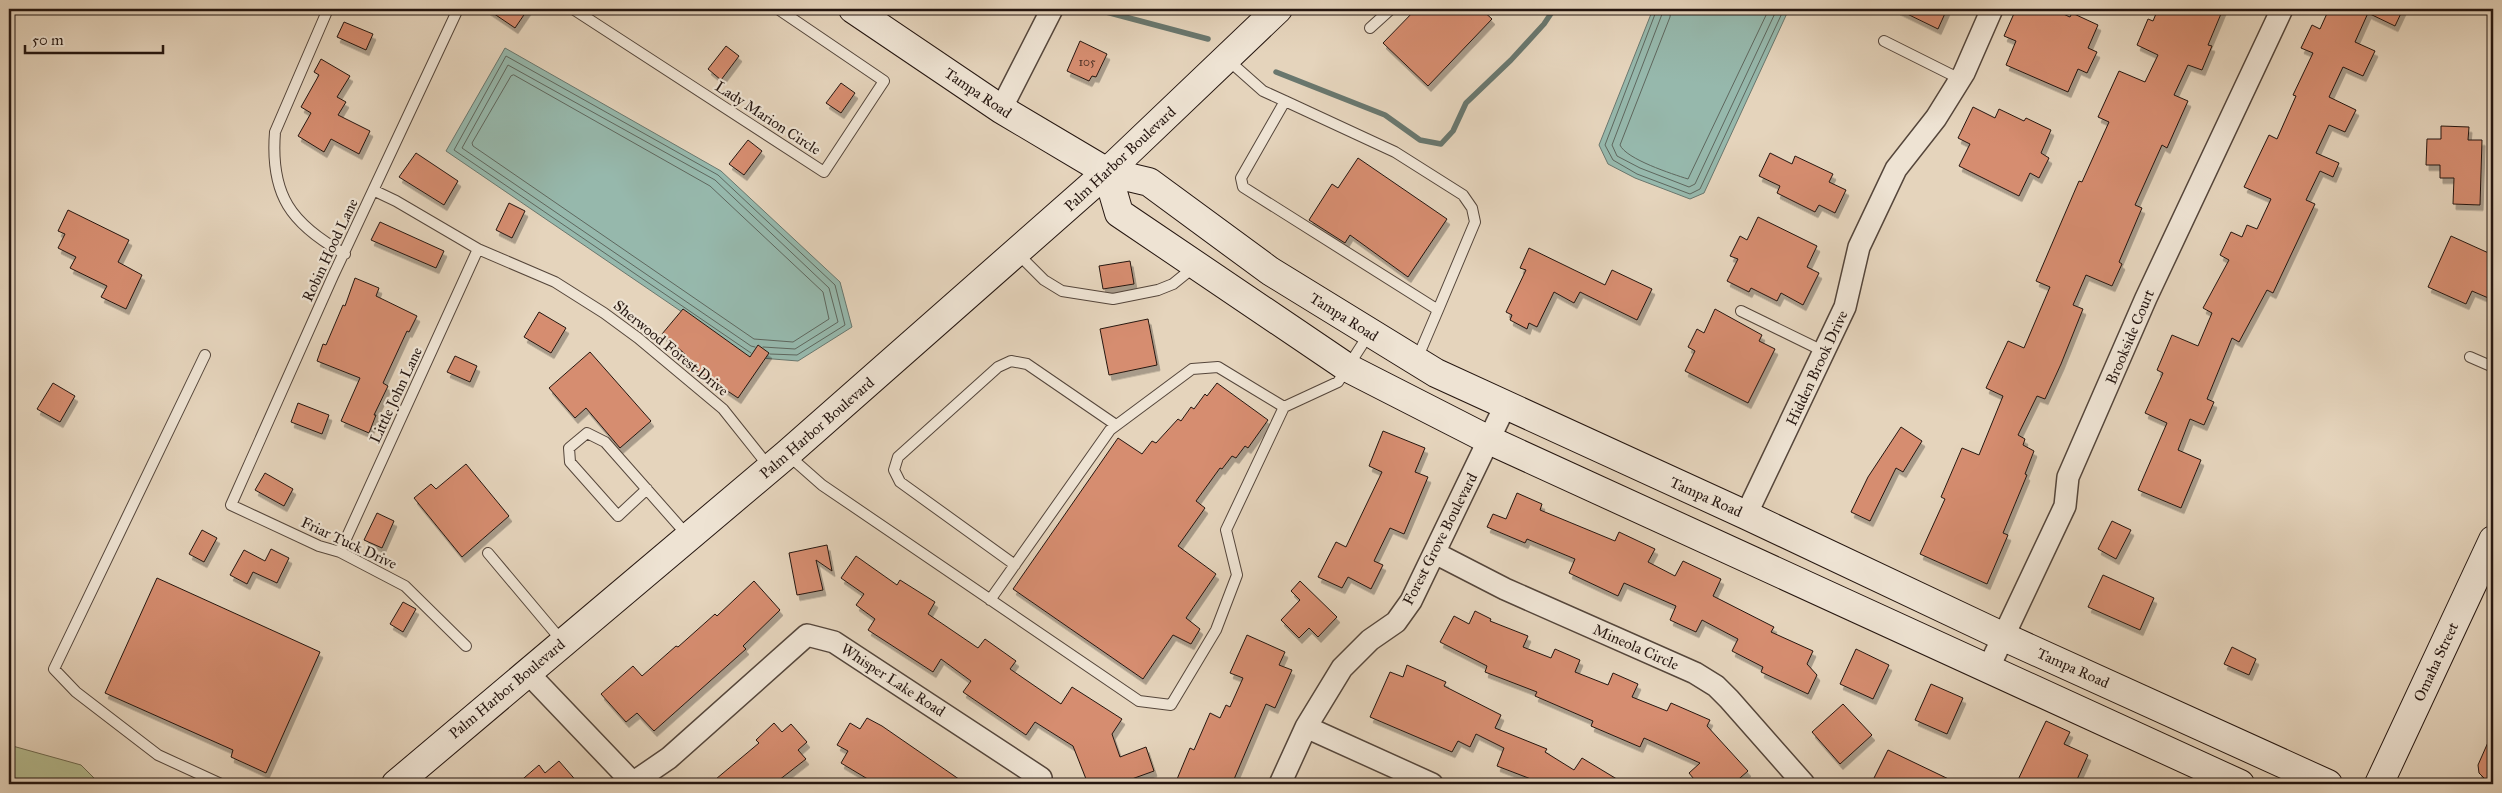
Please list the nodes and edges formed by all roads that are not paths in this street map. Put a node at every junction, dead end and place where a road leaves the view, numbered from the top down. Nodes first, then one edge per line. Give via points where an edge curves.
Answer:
1 (328, 9) edge
2 (458, 9) edge
3 (573, 9) edge
4 (778, 9) edge
5 (853, 9) edge
6 (1052, 9) edge
7 (1278, 9) edge
8 (1391, 9) edge
9 (1992, 9) edge
10 (2282, 9) edge
11 (1370, 28) dead end
12 (1884, 41) dead end
13 (1227, 59) junction
14 (1960, 80) junction
15 (1285, 101) junction
16 (1001, 109) junction
17 (1107, 172) junction
18 (374, 191) junction
19 (478, 250) junction
20 (1016, 252) junction
21 (345, 254) junction
22 (1195, 264) junction
23 (1438, 310) junction
24 (1741, 311) dead end
25 (1369, 334) junction
26 (1825, 352) junction
27 (205, 355) dead end
28 (2470, 357) dead end
29 (1416, 361) junction
30 (2493, 367) edge
31 (1348, 368) junction
32 (1505, 406) junction
33 (1284, 407) junction
34 (1116, 425) junction
35 (1489, 440) junction
36 (779, 462) junction
37 (647, 490) junction
38 (231, 505) joint
39 (1746, 515) junction
40 (688, 537) junction
41 (2493, 540) edge
42 (340, 552) junction
43 (488, 553) dead end
44 (1435, 553) junction
45 (1015, 565) junction
46 (990, 600) junction
47 (2002, 636) junction
48 (563, 642) junction
49 (466, 646) dead end
50 (1988, 669) junction
51 (527, 672) junction
52 (1306, 727) junction
53 (1041, 778) dead end
54 (632, 783) edge
55 (222, 784) edge
56 (396, 784) edge
57 (1280, 784) edge
58 (1432, 784) edge
59 (1804, 784) edge
60 (2240, 784) edge
61 (2328, 784) edge
62 (2379, 784) edge

1 - 21 lane via 275,132 274,154 284,200 303,227
2 - 18 lane, Robin Hood Lane
3 - 4 lane, Lady Marion Circle via 824,172 884,81
5 - 16 main road, Tampa Road
6 - 16 street
7 - 13 main road, Palm Harbor Boulevard
8 - 11 lane
9 - 14 street, Hidden Brook Drive
10 - 47 street, Brookside Court via 2146,298 2068,477 2065,506
12 - 14 lane
13 - 15 lane via 1263,91
13 - 17 main road, Palm Harbor Boulevard
14 - 26 street, Hidden Brook Drive via 1896,170 1859,247 1845,307
15 - 23 lane via 1395,152 1463,194 1472,208 1475,222
15 - 23 lane via 1241,178 1243,187
16 - 17 main road, Tampa Road
17 - 20 main road, Palm Harbor Boulevard
17 - 22 main road via 1119,213
17 - 25 main road, Tampa Road via 1148,182 1270,271
18 - 19 lane, Sherwood Forest Drive
18 - 21 lane, Robin Hood Lane
19 - 36 lane, Sherwood Forest Drive via 555,282 638,338 723,409
19 - 42 lane, Little John Lane
20 - 22 lane via 1044,280 1062,291 1113,298 1173,284
20 - 36 main road, Palm Harbor Boulevard
21 - 38 lane, Robin Hood Lane
22 - 31 main road
23 - 29 lane
24 - 26 lane
25 - 29 main road, Tampa Road
25 - 31 lane
26 - 39 street, Hidden Brook Drive
27 - 55 lane via 54,669 76,692 158,755
28 - 30 lane
29 - 32 main road, Tampa Road
31 - 33 lane via 1338,382
31 - 35 main road
32 - 35 street, Forest Grove Boulevard
32 - 39 main road, Tampa Road
33 - 34 lane via 1218,367 1192,369
33 - 46 lane, Sherwood Forest Drive via 1226,530 1237,575 1216,630 1171,705 1139,701
34 - 45 lane
34 - 45 lane via 1027,364 1011,361 998,367 898,457 894,470 900,482
35 - 44 street, Forest Grove Boulevard
35 - 50 main road
36 - 40 main road, Palm Harbor Boulevard
36 - 46 lane, Sherwood Forest Drive via 822,485
37 - 37 lane via 599,437 587,433 569,448 570,462 618,516
37 - 40 lane
38 - 42 lane, Friar Tuck Drive via 319,546
39 - 47 main road, Tampa Road
40 - 48 main road, Palm Harbor Boulevard
41 - 62 main road, Omaha Street
42 - 49 lane, Friar Tuck Drive via 405,586
43 - 48 lane
44 - 52 street, Forest Grove Boulevard via 1412,601 1396,622 1370,640 1342,668
44 - 59 street, Mineola Circle via 1505,589 1695,673 1716,686
45 - 46 lane
47 - 50 street, Brookside Court
47 - 61 main road, Tampa Road
48 - 51 main road, Palm Harbor Boulevard
50 - 60 main road
51 - 54 street, Whisper Lake Road
51 - 56 main road, Palm Harbor Boulevard
52 - 57 street, Forest Grove Boulevard
52 - 58 street
53 - 54 street, Whisper Lake Road via 834,642 807,635 669,758

